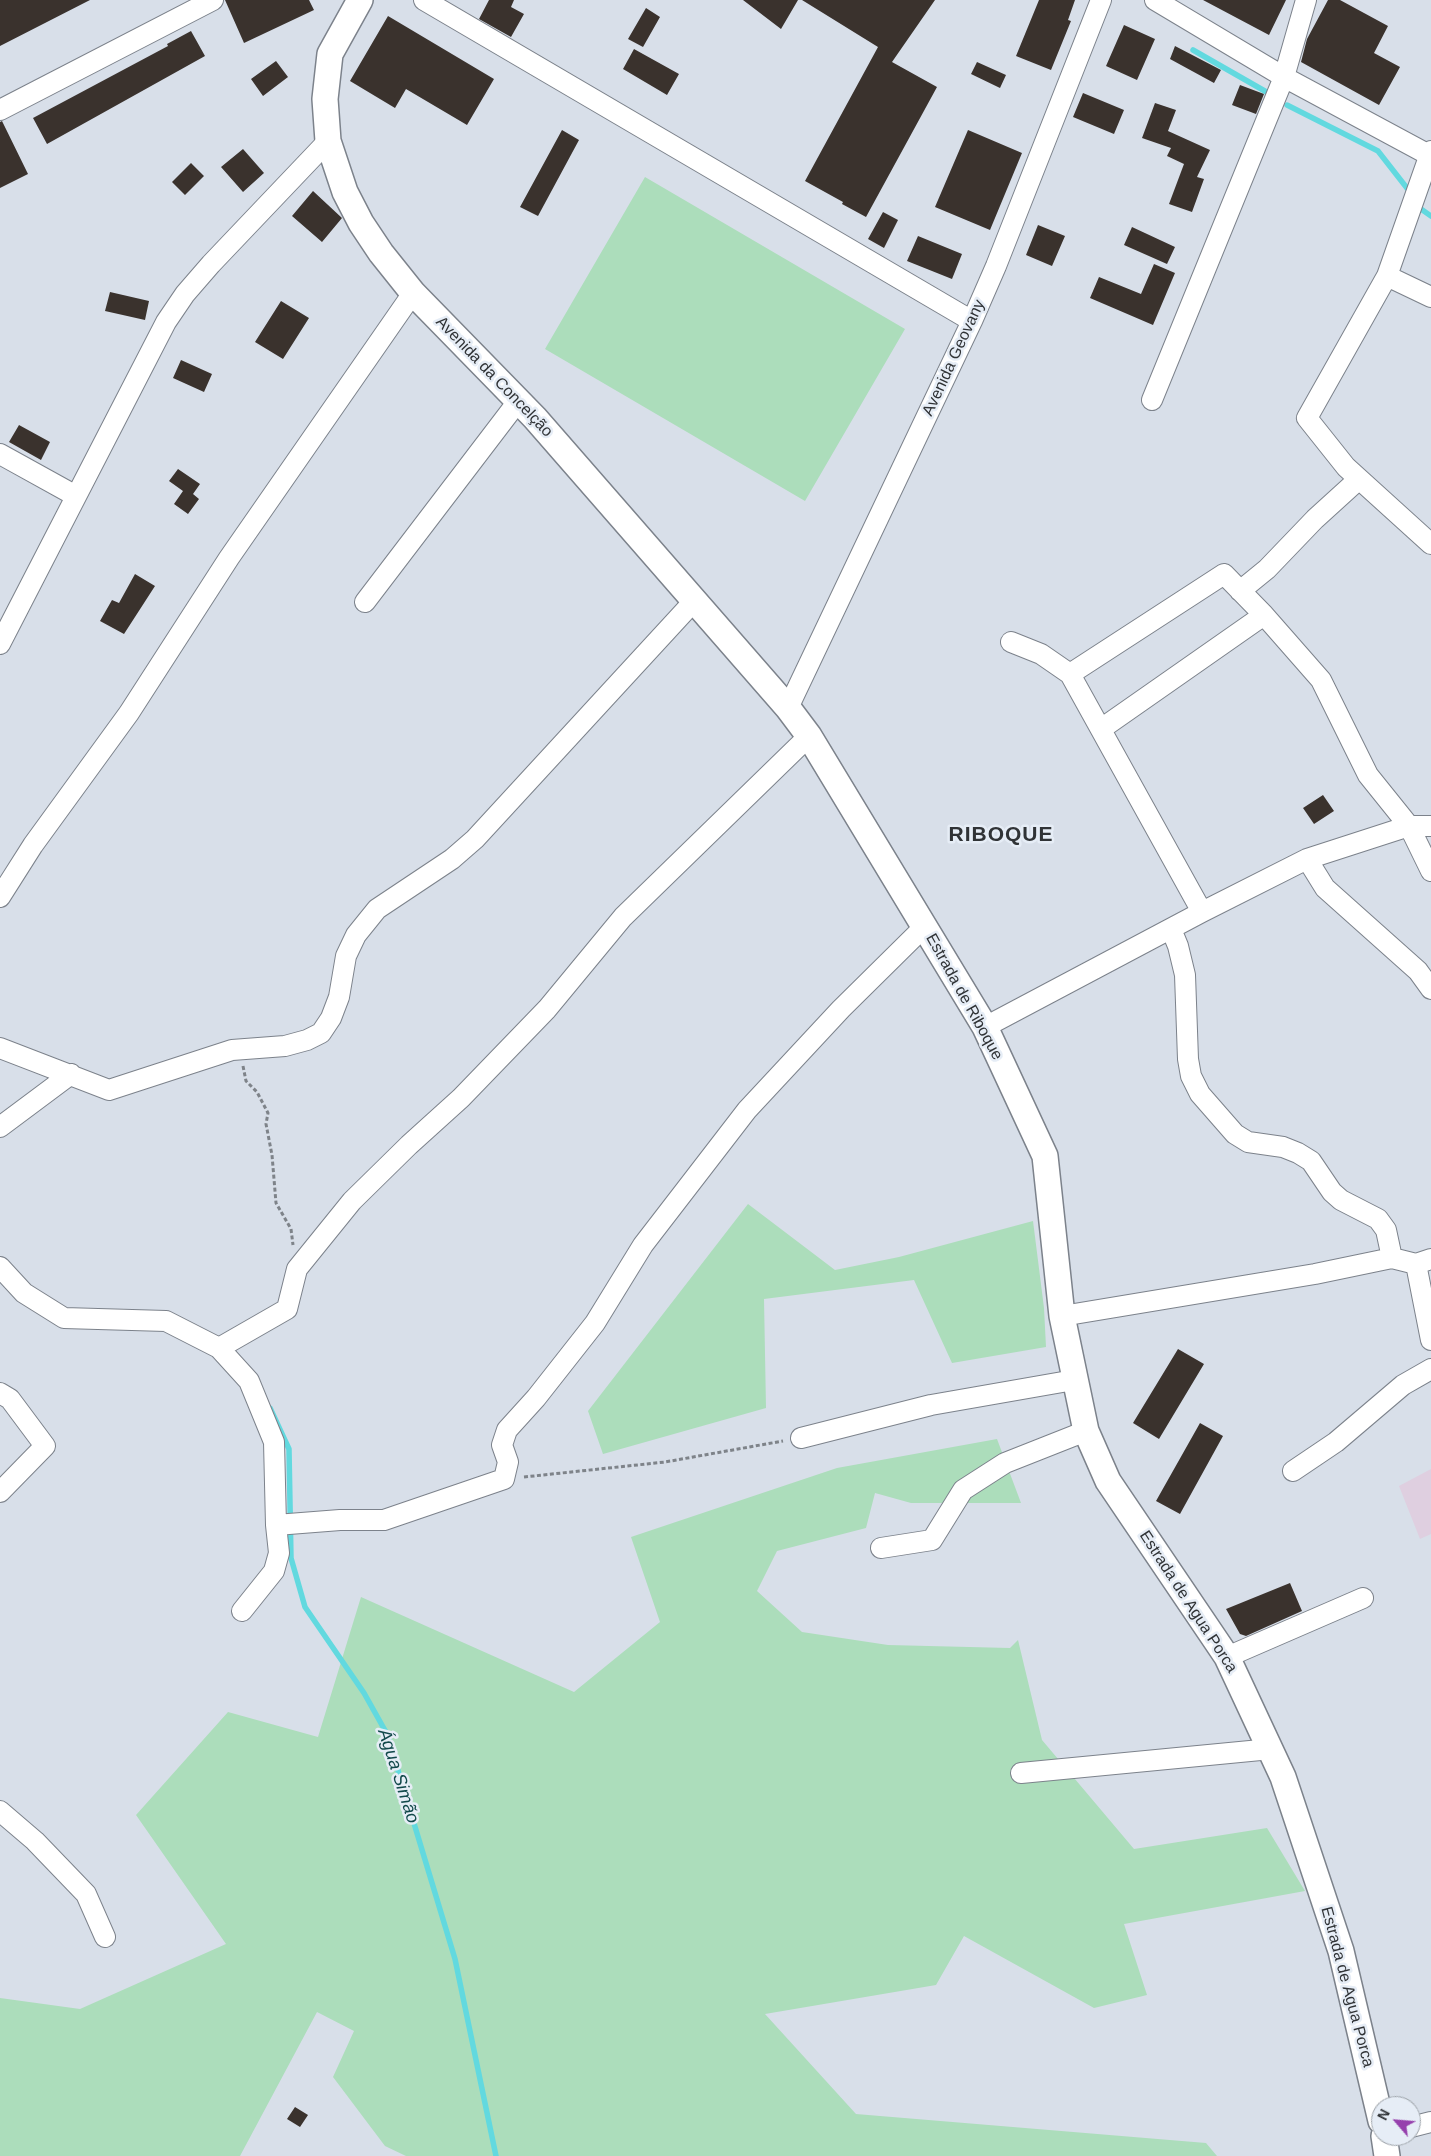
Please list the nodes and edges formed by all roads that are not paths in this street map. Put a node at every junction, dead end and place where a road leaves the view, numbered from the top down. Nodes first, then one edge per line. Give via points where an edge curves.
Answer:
1 (213, 0) edge
2 (360, 0) edge
3 (424, 0) edge
4 (1102, 0) edge
5 (1155, 0) edge
6 (1306, 0) edge
7 (452, 6) edge
8 (1284, 77) junction
9 (0, 110) edge
10 (328, 141) junction
11 (1430, 156) edge
12 (1388, 276) junction
13 (413, 293) junction
14 (1431, 297) edge
15 (972, 321) junction
16 (519, 400) junction
17 (1152, 400) dead end
18 (0, 454) edge
19 (1359, 478) junction
20 (76, 496) junction
21 (1431, 544) edge
22 (1240, 591) junction
23 (695, 600) junction
24 (364, 602) dead end
25 (1264, 615) junction
26 (1011, 642) dead end
27 (0, 644) edge
28 (1070, 674) junction
29 (788, 708) junction
30 (1101, 729) junction
31 (809, 736) junction
32 (1409, 826) junction
33 (1431, 826) edge
34 (1307, 859) junction
35 (1431, 871) edge
36 (0, 898) edge
37 (1202, 912) junction
38 (924, 927) junction
39 (1170, 928) junction
40 (1431, 989) edge
41 (985, 1027) junction
42 (0, 1048) edge
43 (72, 1074) junction
44 (0, 1127) edge
45 (1392, 1258) junction
46 (1423, 1262) edge
47 (0, 1267) edge
48 (1062, 1316) junction
49 (1431, 1340) edge
50 (219, 1348) junction
51 (1431, 1370) edge
52 (1074, 1380) junction
53 (0, 1394) edge
54 (1086, 1431) junction
55 (800, 1438) road end
56 (1293, 1471) dead end
57 (0, 1492) edge
58 (276, 1525) junction
59 (880, 1548) dead end
60 (1363, 1598) dead end
61 (242, 1611) dead end
62 (1227, 1656) junction
63 (1271, 1749) junction
64 (1021, 1773) dead end
65 (0, 1811) edge
66 (105, 1937) dead end
67 (1375, 2096) edge

1 - 9 street
2 - 10 main road, Avenida da Concelção via 330,54 325,99
3 - 7 street
4 - 15 street, Avenida Geovany
5 - 8 street
6 - 8 street
7 - 15 street
8 - 11 street
8 - 17 street
10 - 13 main road, Avenida da Concelção via 361,223
10 - 20 street via 185,294 153,346
11 - 12 street
12 - 14 street
12 - 19 street via 1307,418 1346,467
13 - 16 main road, Avenida da Concelção
13 - 36 street via 229,558 129,713
15 - 29 street, Avenida Geovany
16 - 23 main road, Avenida da Concelção
16 - 24 street
18 - 20 street
19 - 21 street
19 - 22 street via 1267,569
20 - 27 street
22 - 25 street
22 - 28 street via 1224,574
23 - 29 main road, Avenida da Concelção
23 - 43 street via 475,839 452,859 377,909 356,935 346,956 339,997 321,1033 285,1046 232,1050 109,1090
25 - 30 street
25 - 32 street via 1321,680 1368,775
26 - 28 street via 1041,654
28 - 30 street
29 - 31 main road, Estrada de Riboque
30 - 37 street
31 - 38 main road, Estrada de Riboque
31 - 50 street via 623,917 547,1009 461,1098 352,1201 297,1269 287,1308
32 - 33 street
32 - 34 street
32 - 35 street
34 - 37 street
34 - 40 street via 1325,888 1418,971
37 - 39 street
38 - 41 main road, Estrada de Riboque
38 - 58 street via 841,1009 748,1110 643,1246 595,1323 508,1430 502,1445 508,1462 504,1480 384,1520
39 - 41 street
39 - 45 street via 1185,975 1188,1059 1191,1076 1200,1094 1235,1134 1248,1142 1291,1150 1311,1161 1332,1192 1378,1219 1386,1230
41 - 48 main road, Estrada de Riboque via 1045,1156
42 - 43 street
43 - 44 street
45 - 46 street
45 - 48 street
46 - 49 street
47 - 50 street via 24,1293 64,1318 166,1320
48 - 52 main road, Estrada de Agua Porca
50 - 58 street via 249,1381 274,1442
51 - 56 street via 1403,1385 1336,1442
52 - 54 main road, Estrada de Agua Porca
52 - 55 street via 931,1405
53 - 57 street via 10,1399 45,1446
54 - 59 street via 1005,1463 963,1490 932,1540
54 - 62 main road, Estrada de Agua Porca via 1108,1481
58 - 61 street via 280,1553 274,1572
60 - 62 street
62 - 63 main road, Estrada de Agua Porca
63 - 64 street
63 - 67 main road, Estrada de Agua Porca via 1341,1951
65 - 66 street via 35,1841 86,1894

